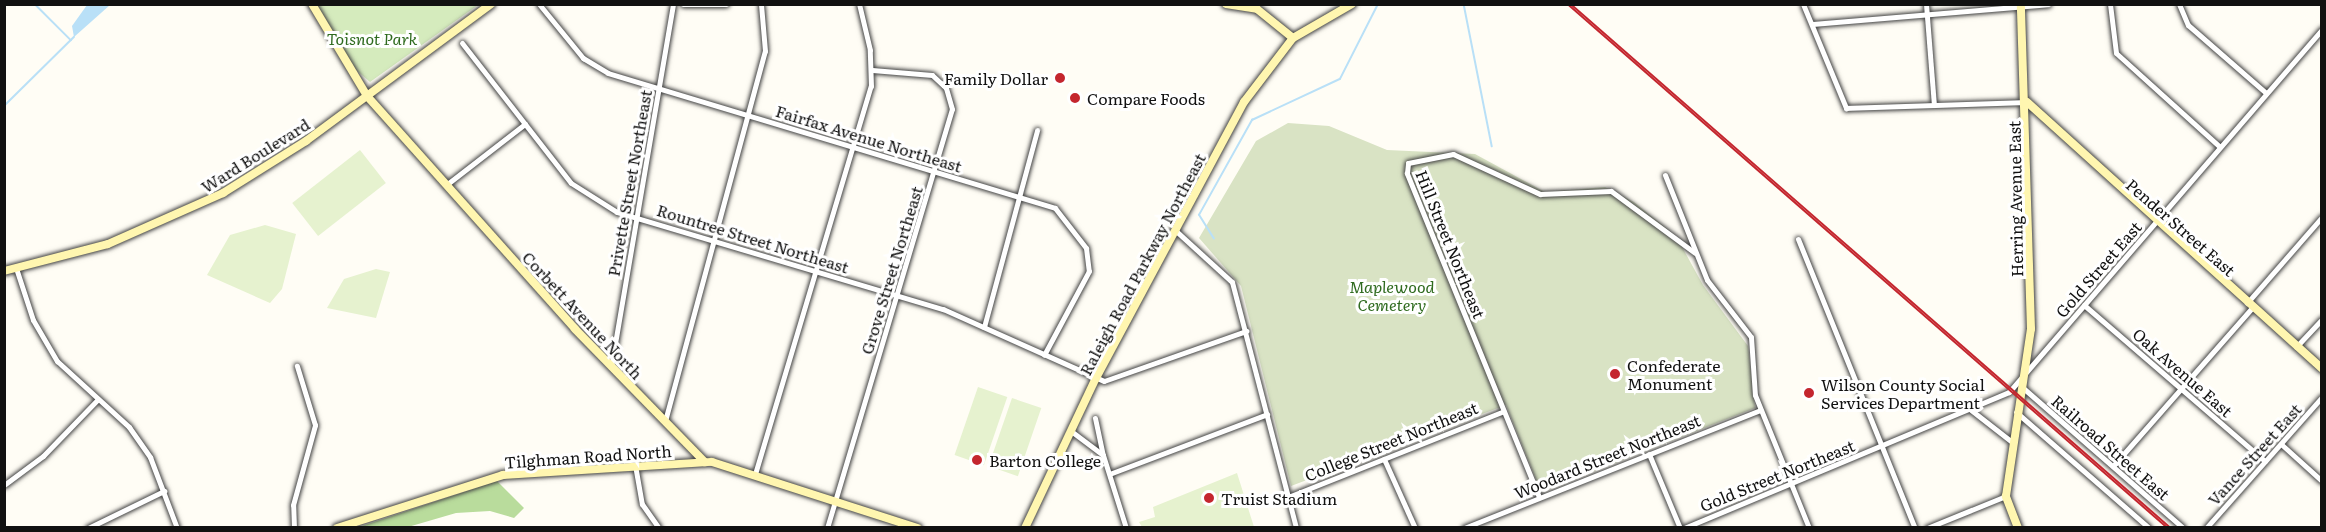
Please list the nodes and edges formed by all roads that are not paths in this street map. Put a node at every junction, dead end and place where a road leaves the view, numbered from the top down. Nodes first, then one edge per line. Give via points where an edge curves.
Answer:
1 (312, 4) edge
2 (491, 4) edge
3 (539, 4) edge
4 (673, 4) edge
5 (683, 4) edge
6 (726, 4) edge
7 (761, 4) edge
8 (859, 4) edge
9 (1226, 4) edge
10 (1352, 4) edge
11 (1803, 4) edge
12 (1926, 4) edge
13 (2048, 4) edge
14 (2110, 4) edge
15 (2179, 4) edge
16 (2021, 6) edge
17 (1927, 15) junction
18 (1812, 24) junction
19 (2322, 30) edge
20 (1293, 38) junction
21 (462, 43) dead end
22 (872, 70) junction
23 (659, 89) junction
24 (2266, 93) junction
25 (367, 96) junction
26 (2027, 102) junction
27 (1934, 105) junction
28 (749, 117) junction
29 (525, 124) junction
30 (1037, 130) dead end
31 (853, 147) junction
32 (2220, 147) junction
33 (934, 172) junction
34 (1665, 175) dead end
35 (446, 185) junction
36 (1020, 196) junction
37 (637, 217) junction
38 (2322, 217) edge
39 (2155, 222) junction
40 (1175, 230) junction
41 (1798, 239) dead end
42 (716, 241) junction
43 (1695, 253) junction
44 (16, 268) junction
45 (816, 271) junction
46 (4, 272) edge
47 (897, 296) junction
48 (2084, 305) junction
49 (2249, 305) junction
50 (2322, 319) edge
51 (984, 327) junction
52 (1246, 331) junction
53 (2296, 347) junction
54 (1044, 355) junction
55 (297, 366) dead end
56 (611, 367) junction
57 (2322, 369) edge
58 (2024, 376) junction
59 (1096, 378) junction
60 (2182, 388) junction
61 (2021, 390) junction
62 (2322, 398) edge
63 (97, 400) junction
64 (1760, 410) junction
65 (1971, 410) junction
66 (1504, 411) junction
67 (2016, 412) junction
68 (1267, 414) junction
69 (1095, 418) dead end
70 (665, 421) junction
71 (1071, 431) junction
72 (2012, 442) junction
73 (2281, 444) junction
74 (1881, 447) junction
75 (1649, 454) junction
76 (1103, 455) junction
77 (1384, 459) junction
78 (2265, 460) junction
79 (705, 462) junction
80 (634, 465) junction
81 (2113, 466) junction
82 (1112, 473) junction
83 (755, 474) junction
84 (4, 475) edge
85 (2322, 481) edge
86 (7, 483) edge
87 (1791, 483) junction
88 (164, 491) junction
89 (2006, 496) junction
90 (1288, 497) junction
91 (1539, 497) junction
92 (835, 501) junction
93 (1033, 513) junction
94 (88, 528) edge
95 (177, 528) edge
96 (294, 528) edge
97 (337, 528) edge
98 (659, 528) edge
99 (827, 528) edge
100 (918, 528) edge
101 (1025, 528) edge
102 (1031, 528) edge
103 (1126, 528) edge
104 (1296, 528) edge
105 (1415, 528) edge
106 (1464, 528) edge
107 (1682, 528) edge
108 (1809, 528) edge
109 (1916, 528) edge
110 (1927, 528) edge
111 (2018, 528) edge
112 (2148, 528) edge
113 (2183, 528) edge
114 (2206, 528) edge

1 - 25 street, Corbett Avenue North
2 - 25 street, Ward Boulevard
3 - 23 street, Fairfax Avenue Northeast via 589,63
4 - 23 street, Privette Street Northeast
5 - 6 street
7 - 28 street via 767,41
8 - 22 street
9 - 20 street via 1257,9
10 - 20 street
11 - 18 street
12 - 17 street
13 - 16 street
14 - 32 street via 2116,53
15 - 24 street via 2188,25
16 - 17 street
16 - 26 street, Herring Avenue East
17 - 18 street
17 - 27 street
18 - 27 street via 1846,108
19 - 24 street, Gold Street East
20 - 40 street, Raleigh Road Parkway Northeast via 1244,102
21 - 29 street, Rountree Street Northeast
22 - 31 street
22 - 33 street, Grove Street Northeast via 927,73 946,88 952,110
23 - 28 street, Fairfax Avenue Northeast
23 - 37 street, Privette Street Northeast
24 - 32 street, Gold Street East
25 - 35 street, Corbett Avenue North
25 - 44 street, Ward Boulevard via 270,166 199,206 108,244
26 - 27 street
26 - 39 street, Pender Street East
26 - 58 street, Herring Avenue East via 2031,329
28 - 31 street, Fairfax Avenue Northeast
28 - 42 street
29 - 35 street
29 - 37 street, Rountree Street Northeast via 588,198
30 - 36 street
31 - 33 street, Fairfax Avenue Northeast
31 - 45 street
32 - 39 street, Gold Street East
33 - 36 street, Fairfax Avenue Northeast
33 - 47 street, Grove Street Northeast
34 - 43 street
35 - 56 street, Corbett Avenue North
36 - 51 street
36 - 54 street, Fairfax Avenue Northeast via 1055,208 1089,254 1084,283
37 - 42 street, Rountree Street Northeast
37 - 56 street, Privette Street Northeast
38 - 49 street
39 - 48 street, Gold Street East
39 - 49 street, Pender Street East
40 - 52 street via 1230,277
40 - 59 street, Raleigh Road Parkway Northeast
41 - 74 street
42 - 45 street, Rountree Street Northeast
42 - 70 street
43 - 64 street via 1713,289 1751,337
43 - 66 street, Hill Street Northeast via 1611,192 1540,194 1453,154 1408,163 1407,173
44 - 46 street, Ward Boulevard
44 - 63 street via 39,333 71,376
45 - 47 street, Rountree Street Northeast
45 - 83 street
47 - 51 street, Rountree Street Northeast
47 - 92 street, Grove Street Northeast
48 - 58 street, Gold Street East
48 - 60 street, Oak Avenue East
49 - 53 street, Pender Street East
49 - 60 street
50 - 53 street
51 - 54 street, Rountree Street Northeast
52 - 59 street via 1113,382
52 - 68 street
53 - 57 street, Pender Street East
54 - 59 street, Rountree Street Northeast
55 - 96 street via 315,425 293,505
56 - 70 street, Corbett Avenue North
58 - 61 street, Herring Avenue East
58 - 65 street, Gold Street East via 2009,392
59 - 71 street, Raleigh Road Parkway Northeast
60 - 78 street, Oak Avenue East
60 - 81 street
61 - 67 street, Herring Avenue East
61 - 81 street, Railroad Street East
62 - 73 street, Vance Street East
63 - 86 street via 43,456
63 - 88 street via 140,442
64 - 75 street, Woodard Street Northeast
64 - 87 street
65 - 72 street
65 - 74 street, Gold Street East
66 - 77 street, College Street Northeast
66 - 91 street, Hill Street Northeast
67 - 72 street, Herring Avenue East
67 - 112 street
68 - 82 street
68 - 90 street
69 - 76 street
70 - 79 street, Corbett Avenue North
71 - 76 street
71 - 93 street, Raleigh Road Parkway Northeast
72 - 89 street, Herring Avenue East
73 - 78 street, Vance Street East
73 - 85 street
74 - 87 street, Gold Street Northeast
74 - 109 street
75 - 91 street, Woodard Street Northeast
75 - 107 street
76 - 82 street
77 - 90 street, College Street Northeast
77 - 105 street
78 - 114 street, Vance Street East
79 - 80 street, Tilghman Road North
79 - 83 street
80 - 97 street, Tilghman Road North via 493,477
80 - 98 street via 642,504
81 - 113 street, Railroad Street East
82 - 103 street
83 - 92 street
84 - 86 street
87 - 107 street, Gold Street Northeast
87 - 108 street
88 - 94 street
88 - 95 street
89 - 110 street
89 - 111 street
90 - 104 street
91 - 106 street, Woodard Street Northeast
92 - 99 street, Grove Street Northeast
92 - 100 street
93 - 101 street, Raleigh Road Parkway Northeast
93 - 102 street, Raleigh Road Parkway Northeast

